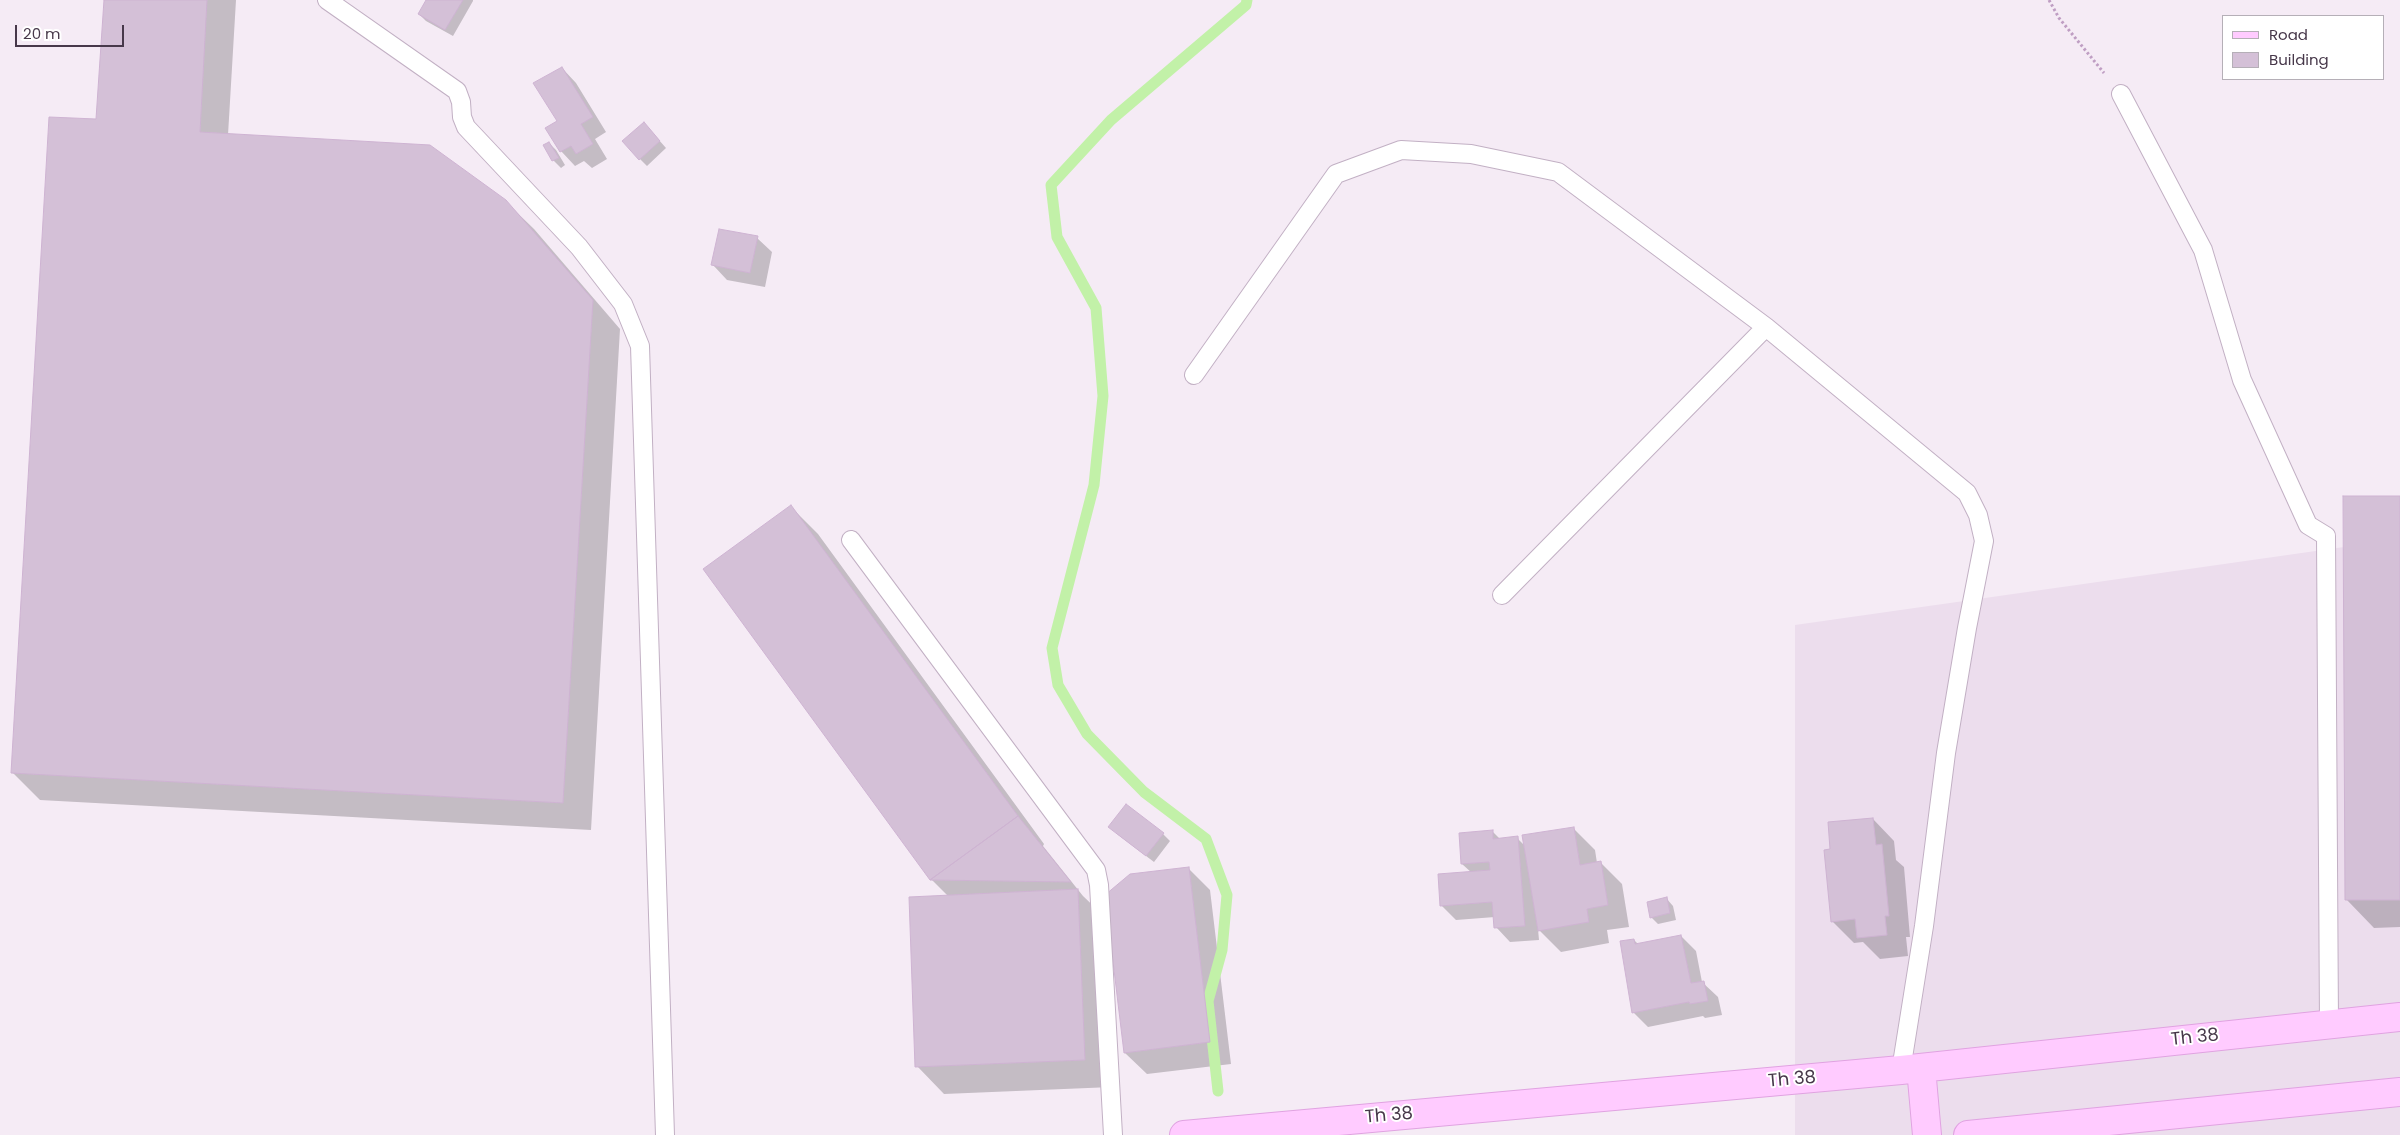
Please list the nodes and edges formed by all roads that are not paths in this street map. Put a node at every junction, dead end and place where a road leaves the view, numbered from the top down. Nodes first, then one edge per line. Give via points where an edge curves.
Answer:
1 (327, 0) edge
2 (2121, 94) road end
3 (1766, 327) junction
4 (1194, 375) dead end
5 (851, 540) dead end
6 (1502, 595) dead end
7 (2400, 1017) edge
8 (2329, 1024) junction
9 (1911, 1069) junction
10 (2400, 1092) edge
11 (665, 1135) edge
12 (1113, 1135) edge
13 (1184, 1135) edge
14 (1927, 1135) edge
15 (1968, 1135) edge

1 - 11 lane via 457,91 466,127 579,247 623,304 640,346
2 - 8 lane via 2203,250 2242,380 2308,525 2326,536
3 - 4 lane via 1558,172 1471,154 1401,150 1336,174
3 - 6 lane
3 - 9 lane via 1967,493 1978,515 1984,541 1948,744 1924,926
5 - 12 lane via 1096,870
7 - 8 street, Th 38
8 - 9 street, Th 38
9 - 13 street, Th 38
9 - 14 street
10 - 15 street

